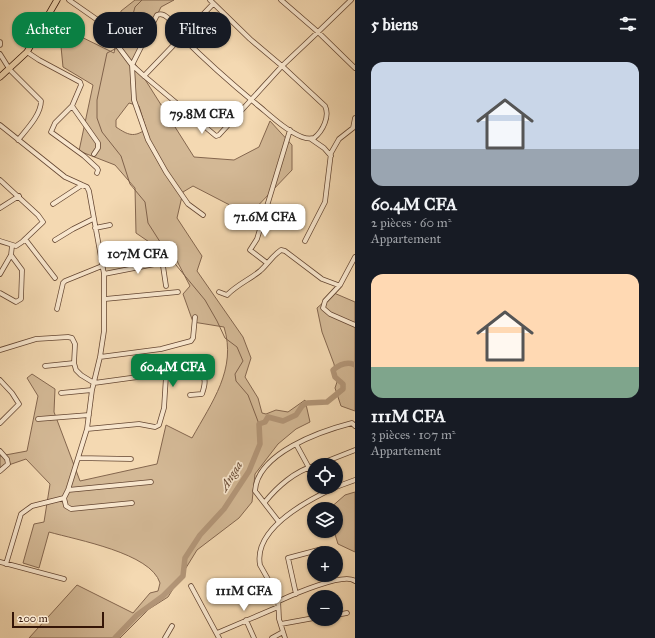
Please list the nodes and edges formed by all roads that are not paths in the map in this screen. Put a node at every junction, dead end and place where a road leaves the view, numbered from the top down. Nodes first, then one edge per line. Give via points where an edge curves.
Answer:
1 (69, 0) edge
2 (210, 0) edge
3 (281, 0) edge
4 (351, 0) edge
5 (56, 1) edge
6 (213, 4) junction
7 (205, 12) edge
8 (165, 16) edge
9 (318, 32) junction
10 (0, 42) edge
11 (0, 46) edge
12 (171, 48) edge
13 (193, 48) edge
14 (27, 52) junction
15 (0, 54) edge
16 (132, 65) junction
17 (282, 66) junction
18 (355, 68) edge
19 (10, 70) junction
20 (144, 76) junction
21 (0, 77) edge
22 (251, 100) junction
23 (72, 106) junction
24 (355, 118) edge
25 (0, 125) edge
26 (290, 130) junction
27 (310, 139) junction
28 (18, 140) junction
29 (94, 154) dead end
30 (331, 157) junction
31 (97, 173) dead end
32 (0, 180) edge
33 (82, 185) junction
34 (19, 196) junction
35 (53, 204) dead end
36 (0, 208) edge
37 (202, 215) dead end
38 (93, 220) junction
39 (110, 224) dead end
40 (95, 228) junction
41 (25, 239) junction
42 (56, 240) dead end
43 (0, 241) edge
44 (306, 242) dead end
45 (12, 246) junction
46 (11, 255) junction
47 (355, 260) edge
48 (267, 263) junction
49 (102, 266) junction
50 (0, 274) edge
51 (104, 274) junction
52 (55, 278) dead end
53 (340, 285) junction
54 (166, 286) dead end
55 (178, 292) dead end
56 (219, 292) dead end
57 (0, 293) edge
58 (105, 299) junction
59 (57, 309) dead end
60 (195, 317) dead end
61 (355, 325) edge
62 (0, 350) edge
63 (100, 357) junction
64 (74, 363) junction
65 (45, 366) dead end
66 (166, 376) junction
67 (0, 380) edge
68 (94, 383) junction
69 (92, 390) junction
70 (61, 392) dead end
71 (190, 395) dead end
72 (89, 414) junction
73 (38, 419) dead end
74 (0, 423) edge
75 (355, 426) edge
76 (87, 429) junction
77 (296, 444) junction
78 (355, 450) edge
79 (0, 451) edge
80 (78, 458) junction
81 (335, 458) edge
82 (131, 459) dead end
83 (307, 466) edge
84 (307, 469) edge
85 (0, 472) edge
86 (355, 480) edge
87 (151, 482) dead end
88 (343, 484) edge
89 (68, 490) junction
90 (321, 494) edge
91 (64, 498) junction
92 (265, 502) junction
93 (132, 503) dead end
94 (279, 522) junction
95 (307, 553) edge
96 (0, 562) edge
97 (6, 564) junction
98 (64, 579) dead end
99 (355, 581) edge
100 (191, 586) dead end
101 (296, 594) junction
102 (279, 601) junction
103 (278, 607) junction
104 (347, 613) dead end
105 (343, 614) edge
106 (307, 619) edge
107 (246, 620) junction
108 (281, 624) junction
109 (172, 626) dead end
110 (283, 632) junction
111 (217, 633) junction
112 (165, 638) edge
113 (220, 638) edge
114 (254, 638) edge
115 (272, 638) edge
116 (285, 638) edge

1 - 16 street via 99,21
2 - 6 street
3 - 9 street
4 - 9 street
5 - 14 highway
6 - 7 street
6 - 17 street via 250,40
8 - 16 street via 157,15
9 - 17 street
9 - 18 street
10 - 11 street
12 - 20 street
13 - 22 street
14 - 19 highway
14 - 23 street via 80,82
15 - 19 street
16 - 20 street
16 - 37 street via 134,100 148,140 177,190 188,204
17 - 22 street
17 - 27 street via 327,110 324,126 319,134
19 - 21 highway
19 - 28 street via 42,101 31,124
20 - 22 street via 216,136
22 - 26 street
23 - 29 street via 98,143
23 - 31 street via 55,123 51,132 84,156 97,168
24 - 30 street via 353,128 339,140
25 - 28 street
26 - 27 street
26 - 48 street via 257,239 250,250
27 - 30 street via 324,148
28 - 33 street via 65,177
30 - 44 street via 325,202
32 - 34 street
33 - 35 street
33 - 38 street via 91,196
34 - 36 street
34 - 41 street via 43,222
38 - 40 street
38 - 42 street
39 - 40 street
40 - 49 street
41 - 45 street
41 - 52 street
43 - 45 street
45 - 46 street
46 - 50 street
46 - 57 street via 22,270 21,299 16,302
47 - 53 street
48 - 53 street via 281,250 285,251 322,279
48 - 56 street via 227,295
49 - 51 street
49 - 59 street via 65,281
51 - 54 street via 160,263 163,266
51 - 58 street
53 - 61 street via 325,301 323,308 330,314
55 - 58 street
58 - 63 street
60 - 63 street via 191,341 161,349
62 - 64 street via 36,339 68,336 75,344
63 - 68 street
64 - 65 street
64 - 68 street via 81,375
66 - 68 street via 145,376
66 - 71 street via 198,373 204,375 202,394
66 - 76 street via 164,408 159,425 155,427 139,424
67 - 74 street via 19,404
68 - 69 street
69 - 70 street
69 - 72 street
72 - 73 street
72 - 76 street
75 - 77 street via 352,423 340,426
76 - 80 street
77 - 83 street
77 - 92 street via 276,456 256,485 255,491
78 - 81 street
79 - 85 street via 8,464
80 - 82 street
80 - 89 street
84 - 92 street via 274,491
86 - 88 street
87 - 89 street
89 - 91 street
90 - 94 street
91 - 93 street via 66,506 71,509
91 - 97 street via 32,506 21,514
92 - 94 street
94 - 102 street via 267,535 259,560
95 - 101 street via 288,558
96 - 97 street
97 - 98 street
99 - 101 street via 348,578
100 - 111 street
101 - 102 street
102 - 103 street
103 - 107 street
103 - 108 street
104 - 105 street
106 - 108 street
107 - 111 street
107 - 114 street
108 - 110 street
109 - 112 street
110 - 115 street
110 - 116 street
111 - 113 street

